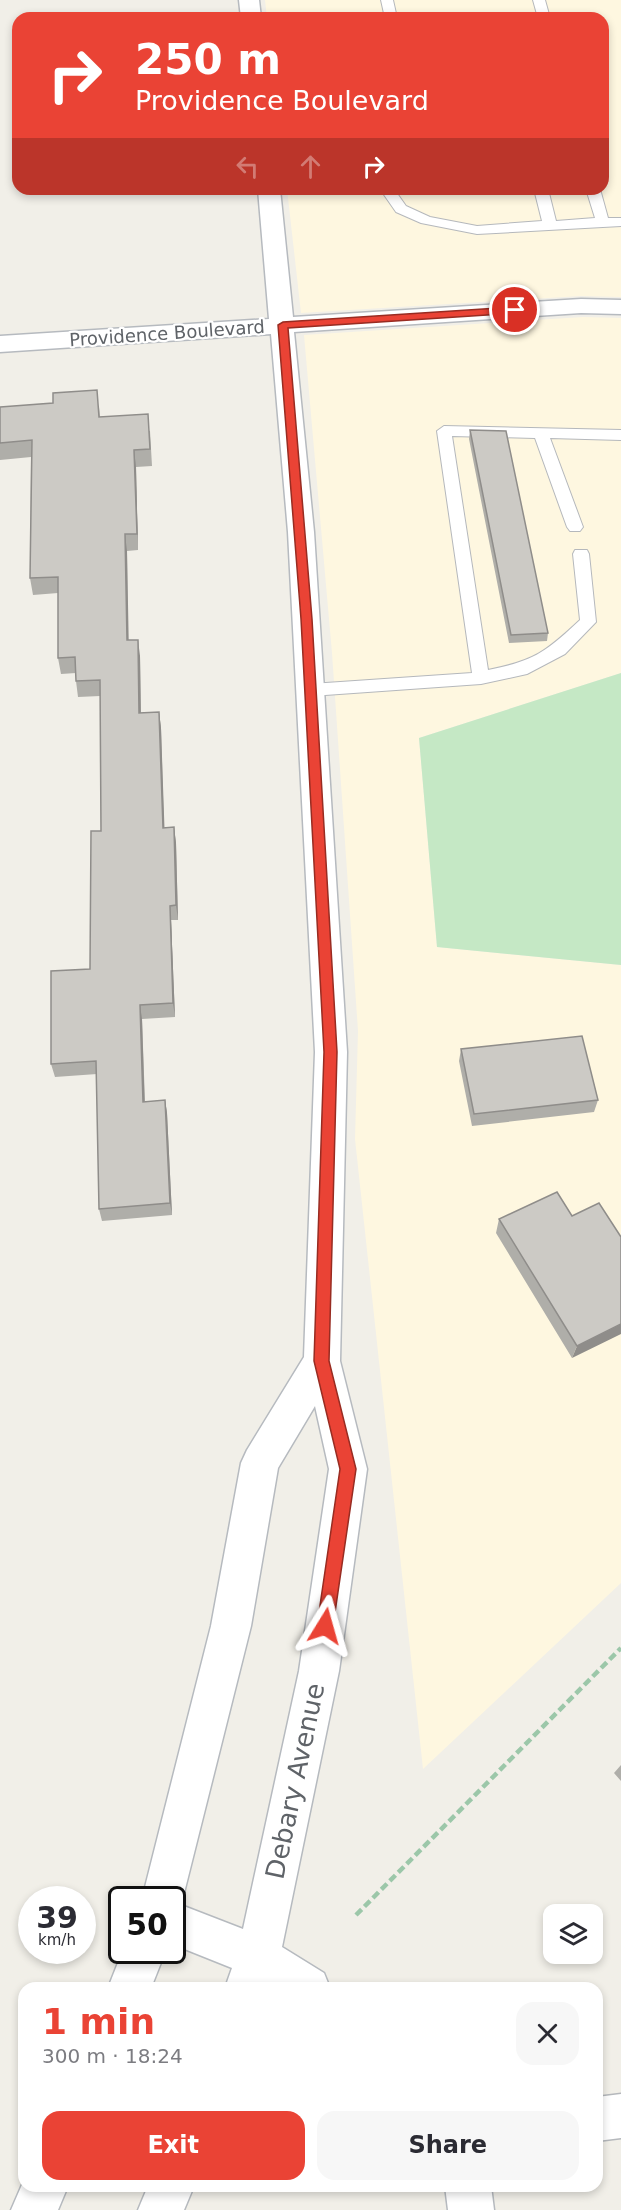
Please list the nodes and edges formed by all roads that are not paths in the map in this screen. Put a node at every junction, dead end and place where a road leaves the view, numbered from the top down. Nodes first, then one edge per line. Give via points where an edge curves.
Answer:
1 (270, 195) edge
2 (391, 195) edge
3 (542, 195) edge
4 (595, 195) edge
5 (603, 222) junction
6 (621, 222) edge
7 (550, 225) junction
8 (621, 308) edge
9 (283, 325) junction
10 (0, 344) edge
11 (541, 434) junction
12 (621, 435) edge
13 (575, 527) dead end
14 (581, 554) dead end
15 (481, 678) junction
16 (310, 690) junction
17 (321, 1361) junction
18 (166, 1886) edge
19 (186, 1932) edge
20 (139, 1964) edge
21 (252, 1972) edge
22 (132, 1982) edge
23 (288, 1982) edge
24 (621, 2116) edge
25 (603, 2118) edge
26 (42, 2192) edge
27 (168, 2192) edge
28 (469, 2192) edge
29 (34, 2210) edge
30 (161, 2210) edge
31 (471, 2210) edge

1 - 9 main road, Debary Avenue
2 - 7 lane via 401,209 426,220 477,230
3 - 7 lane
4 - 5 lane
5 - 6 lane
5 - 7 lane
8 - 9 main road, Providence Boulevard via 581,306
9 - 10 main road, Providence Boulevard
9 - 16 main road, Debary Avenue
11 - 12 lane
11 - 13 lane
11 - 15 lane via 444,431
14 - 15 lane via 588,622 559,650 527,668
15 - 16 lane
16 - 17 main road, Debary Avenue via 330,1052
17 - 18 main road, Debary Avenue via 260,1463 231,1626
17 - 21 main road, Debary Avenue via 348,1469 319,1671
19 - 21 main road
20 - 22 main road
21 - 23 main road
24 - 25 main road
26 - 29 main road
27 - 30 main road
28 - 31 main road

